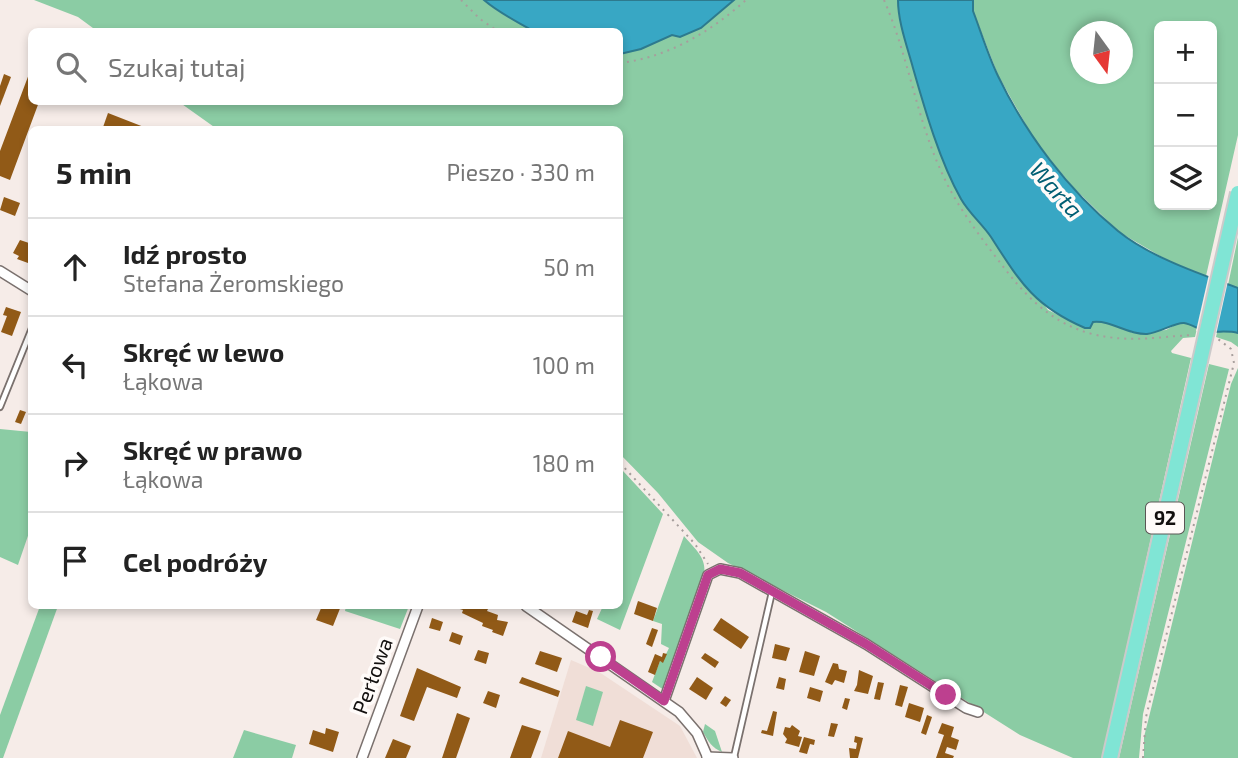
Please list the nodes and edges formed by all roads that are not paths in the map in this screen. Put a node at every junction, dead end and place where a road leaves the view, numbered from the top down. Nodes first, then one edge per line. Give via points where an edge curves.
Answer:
1 (1238, 193) edge
2 (0, 271) edge
3 (28, 289) edge
4 (28, 338) edge
5 (0, 407) edge
6 (773, 590) junction
7 (417, 609) edge
8 (530, 609) edge
9 (664, 701) junction
10 (978, 712) dead end
11 (708, 757) edge
12 (362, 758) edge
13 (734, 758) edge
14 (1110, 758) edge

1 - 14 main road, 92, bridge
2 - 3 street
4 - 5 lane
6 - 9 street via 740,573 720,569 708,575
6 - 10 street
6 - 13 lane
7 - 12 street, Perłowa
8 - 9 street
9 - 11 street via 692,726
11 - 13 street

